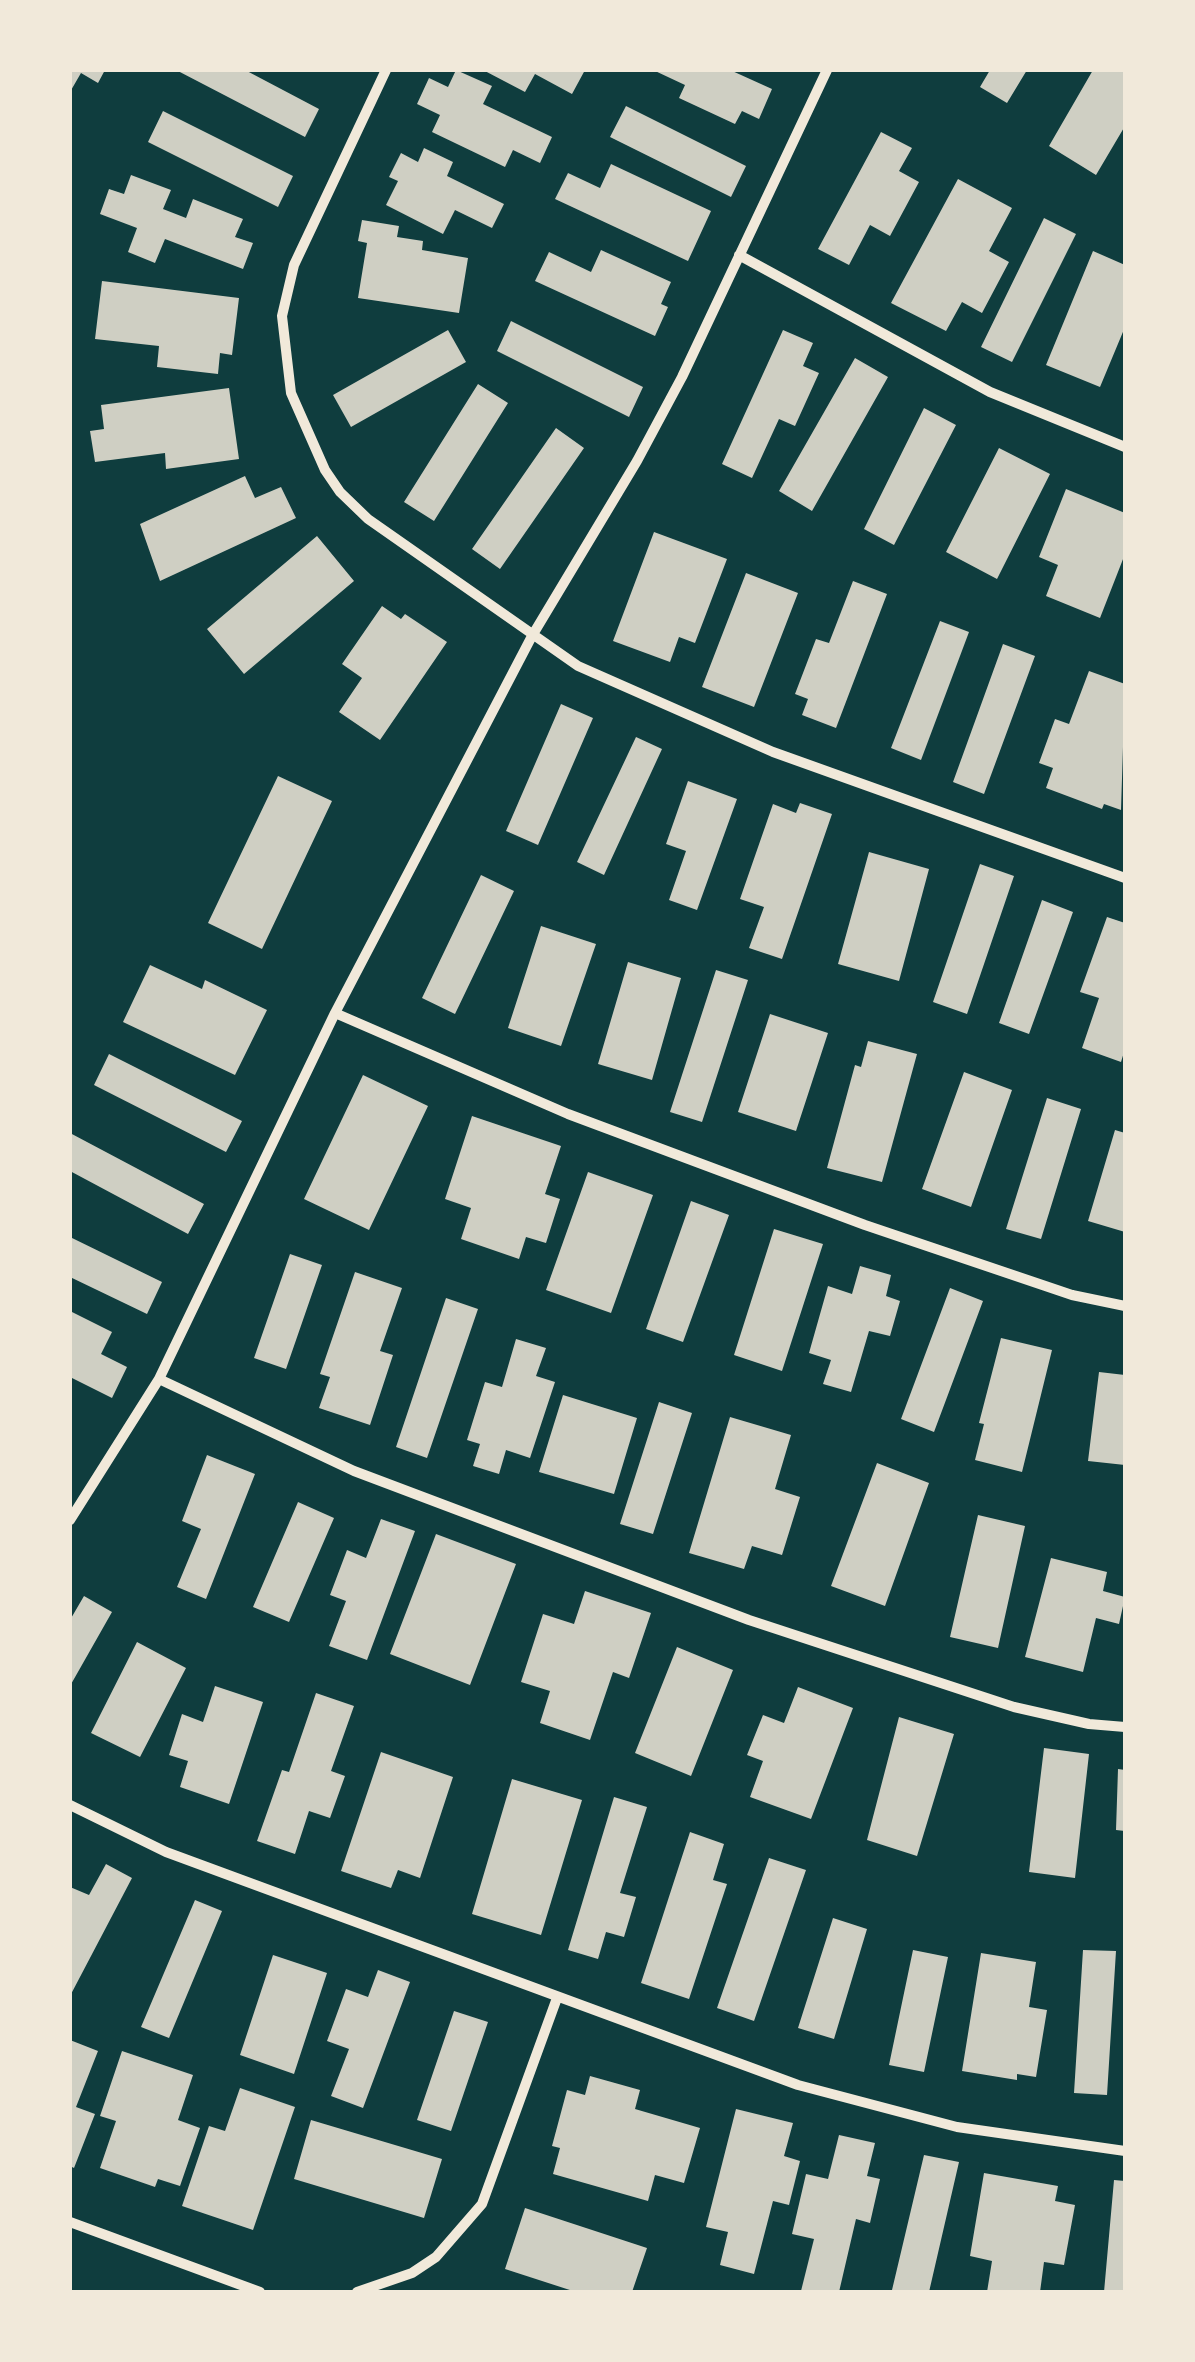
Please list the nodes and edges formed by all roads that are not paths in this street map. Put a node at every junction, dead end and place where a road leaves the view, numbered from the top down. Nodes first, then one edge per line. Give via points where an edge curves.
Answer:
1 (386, 70) edge
2 (827, 70) edge
3 (739, 255) junction
4 (1125, 447) edge
5 (532, 636) junction
6 (1125, 878) edge
7 (335, 1012) junction
8 (1125, 1306) edge
9 (159, 1379) junction
10 (70, 1520) edge
11 (1125, 1727) edge
12 (70, 1804) edge
13 (558, 1998) junction
14 (1125, 2151) edge
15 (70, 2222) edge
16 (260, 2292) edge
17 (357, 2292) edge

1 - 5 street via 294,266 282,316 291,393 340,492
2 - 3 street
3 - 4 street via 990,392
3 - 5 street via 637,461
5 - 6 street via 632,692 773,752
5 - 7 street
7 - 8 street via 568,1114 865,1225 1072,1295
7 - 9 street
9 - 10 street
9 - 11 street via 354,1471 748,1620 1014,1706
12 - 13 street via 166,1852
13 - 14 street via 816,2089 957,2127
13 - 17 street via 482,2204 436,2257
15 - 16 street

